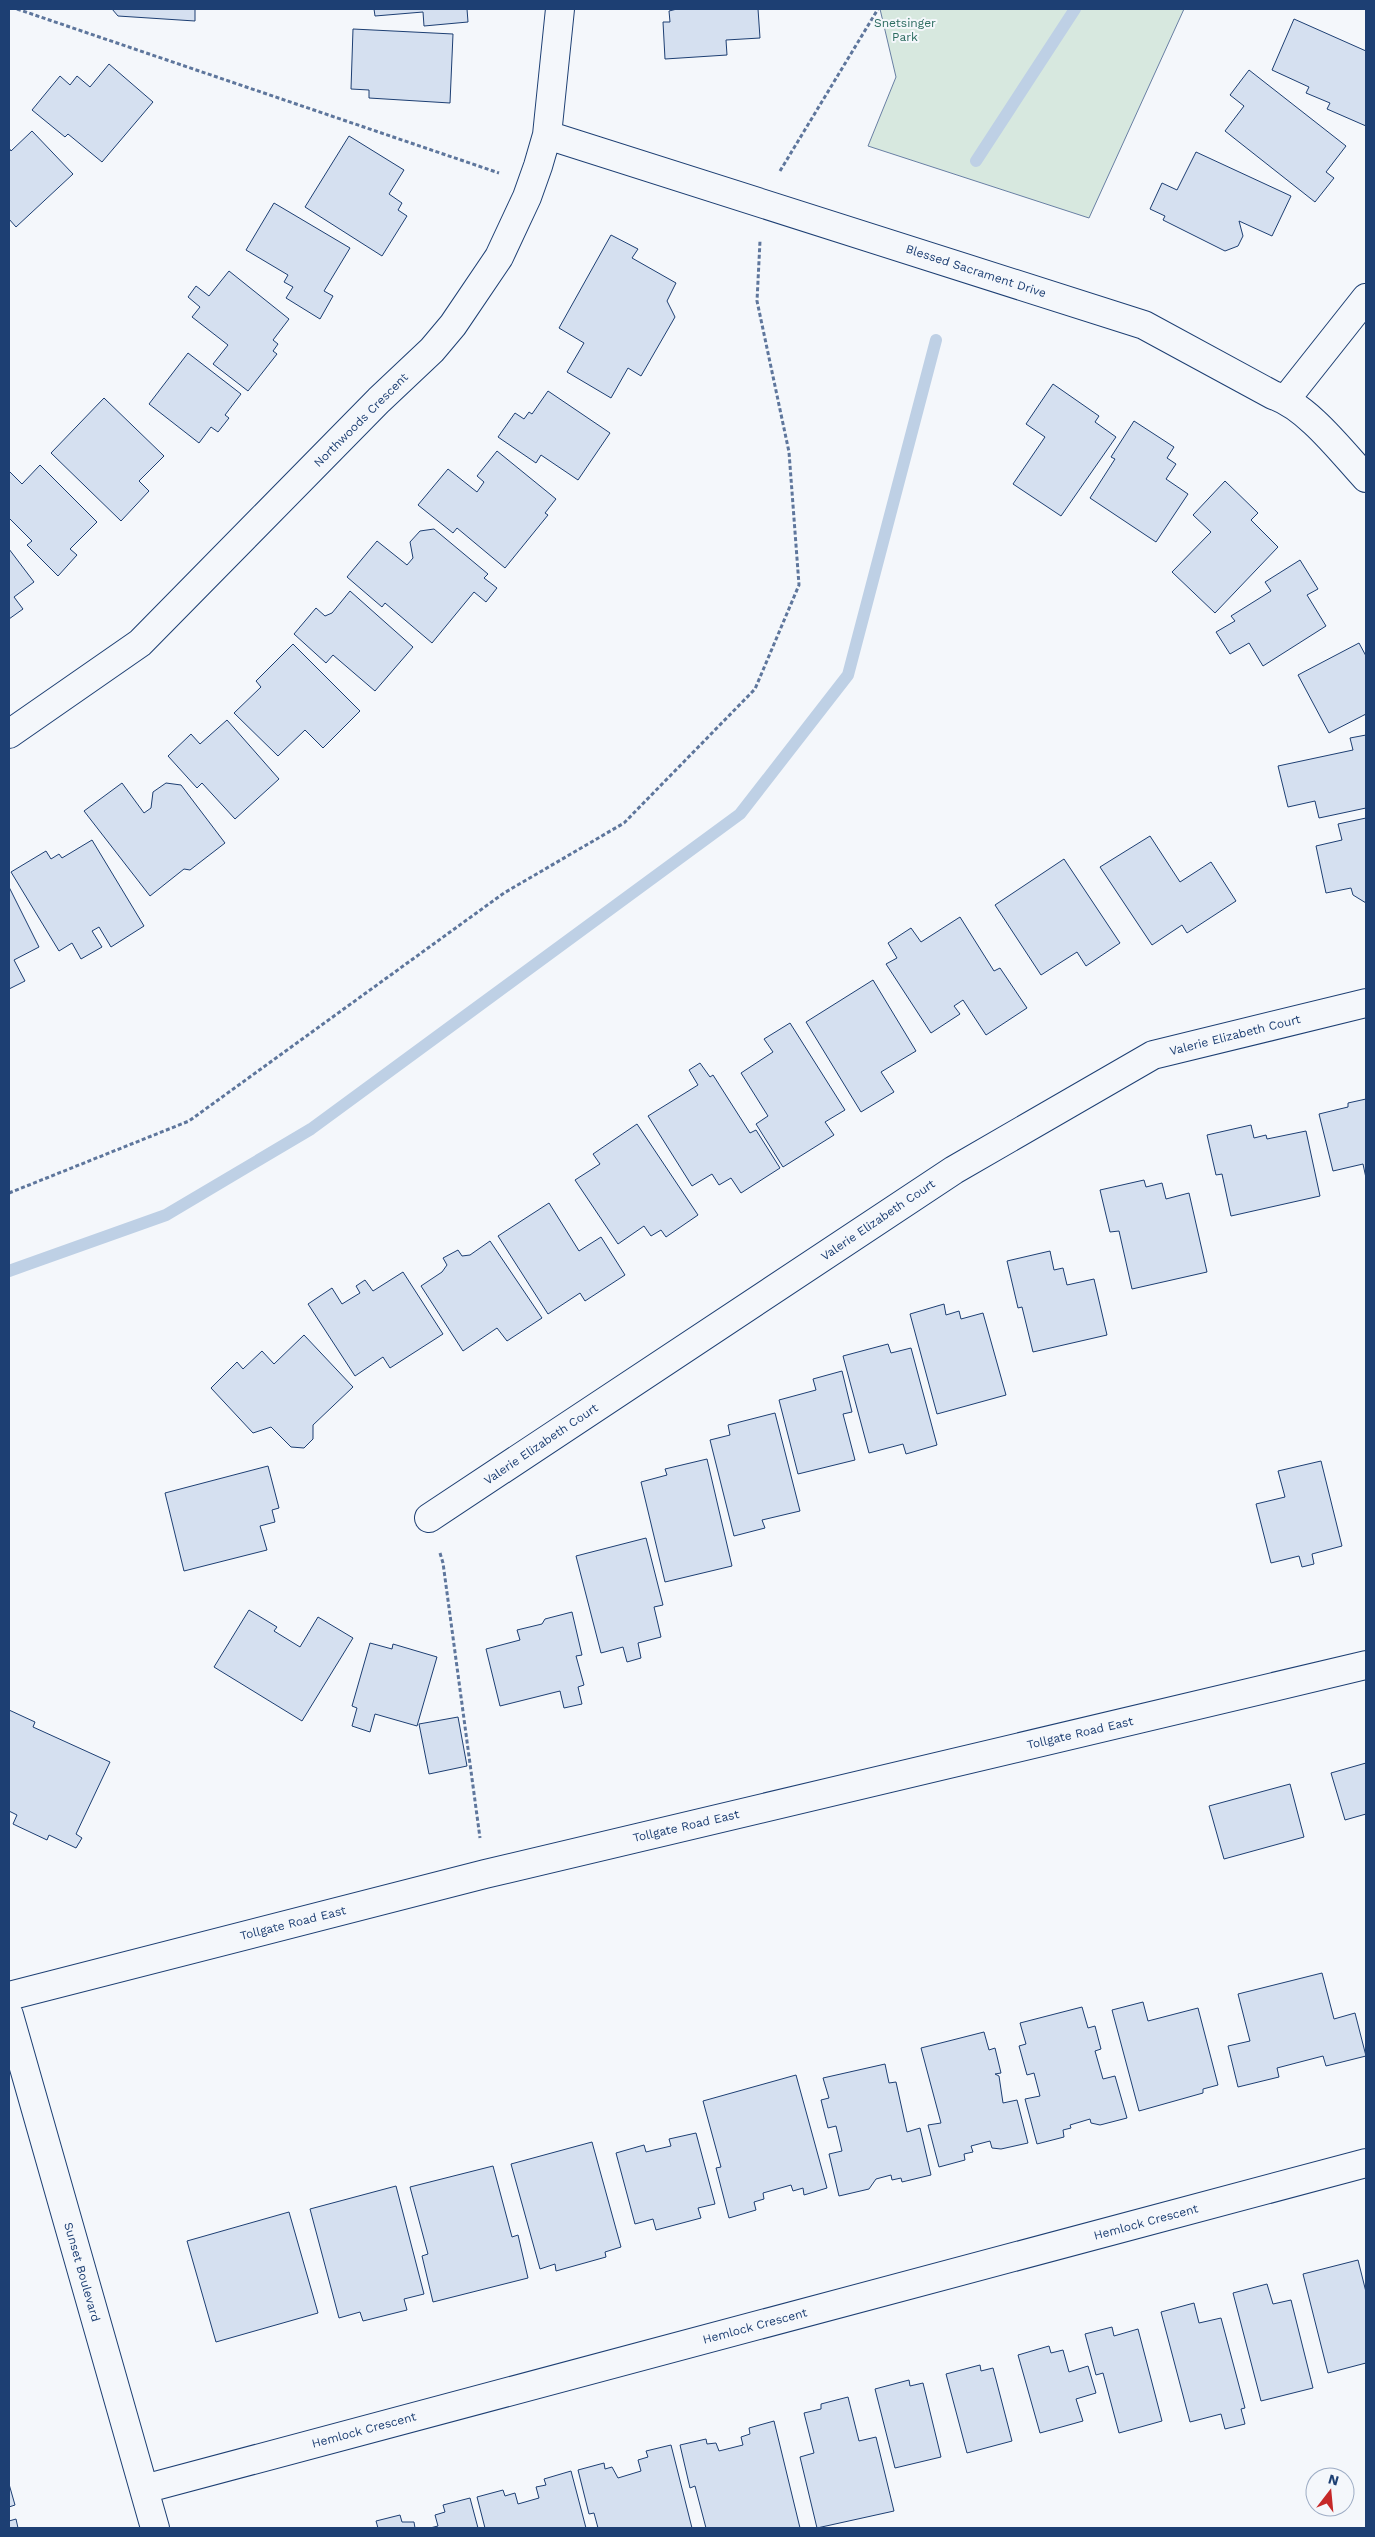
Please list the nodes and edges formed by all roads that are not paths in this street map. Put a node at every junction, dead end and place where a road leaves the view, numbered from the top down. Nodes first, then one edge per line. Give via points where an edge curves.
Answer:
1 (560, 9) edge
2 (547, 135) junction
3 (1366, 298) edge
4 (1286, 399) junction
5 (1366, 478) edge
6 (9, 734) edge
7 (1366, 1003) edge
8 (429, 1518) road end
9 (1366, 1665) edge
10 (9, 1996) edge
11 (9, 2015) edge
12 (1366, 2164) edge
13 (144, 2489) junction
14 (156, 2528) edge

1 - 2 street, Northwoods Crescent
2 - 4 street, Blessed Sacrament Drive via 1144,325
2 - 6 street, Northwoods Crescent via 514,227 486,278 432,350 140,643
3 - 4 street
4 - 5 street, Blessed Sacrament Drive via 1328,436
7 - 8 street, Valerie Elizabeth Court via 1153,1055 954,1170
9 - 10 street, Tollgate Road East via 485,1874
11 - 13 street, Sunset Boulevard
12 - 13 street, Hemlock Crescent
13 - 14 street, Sunset Boulevard

